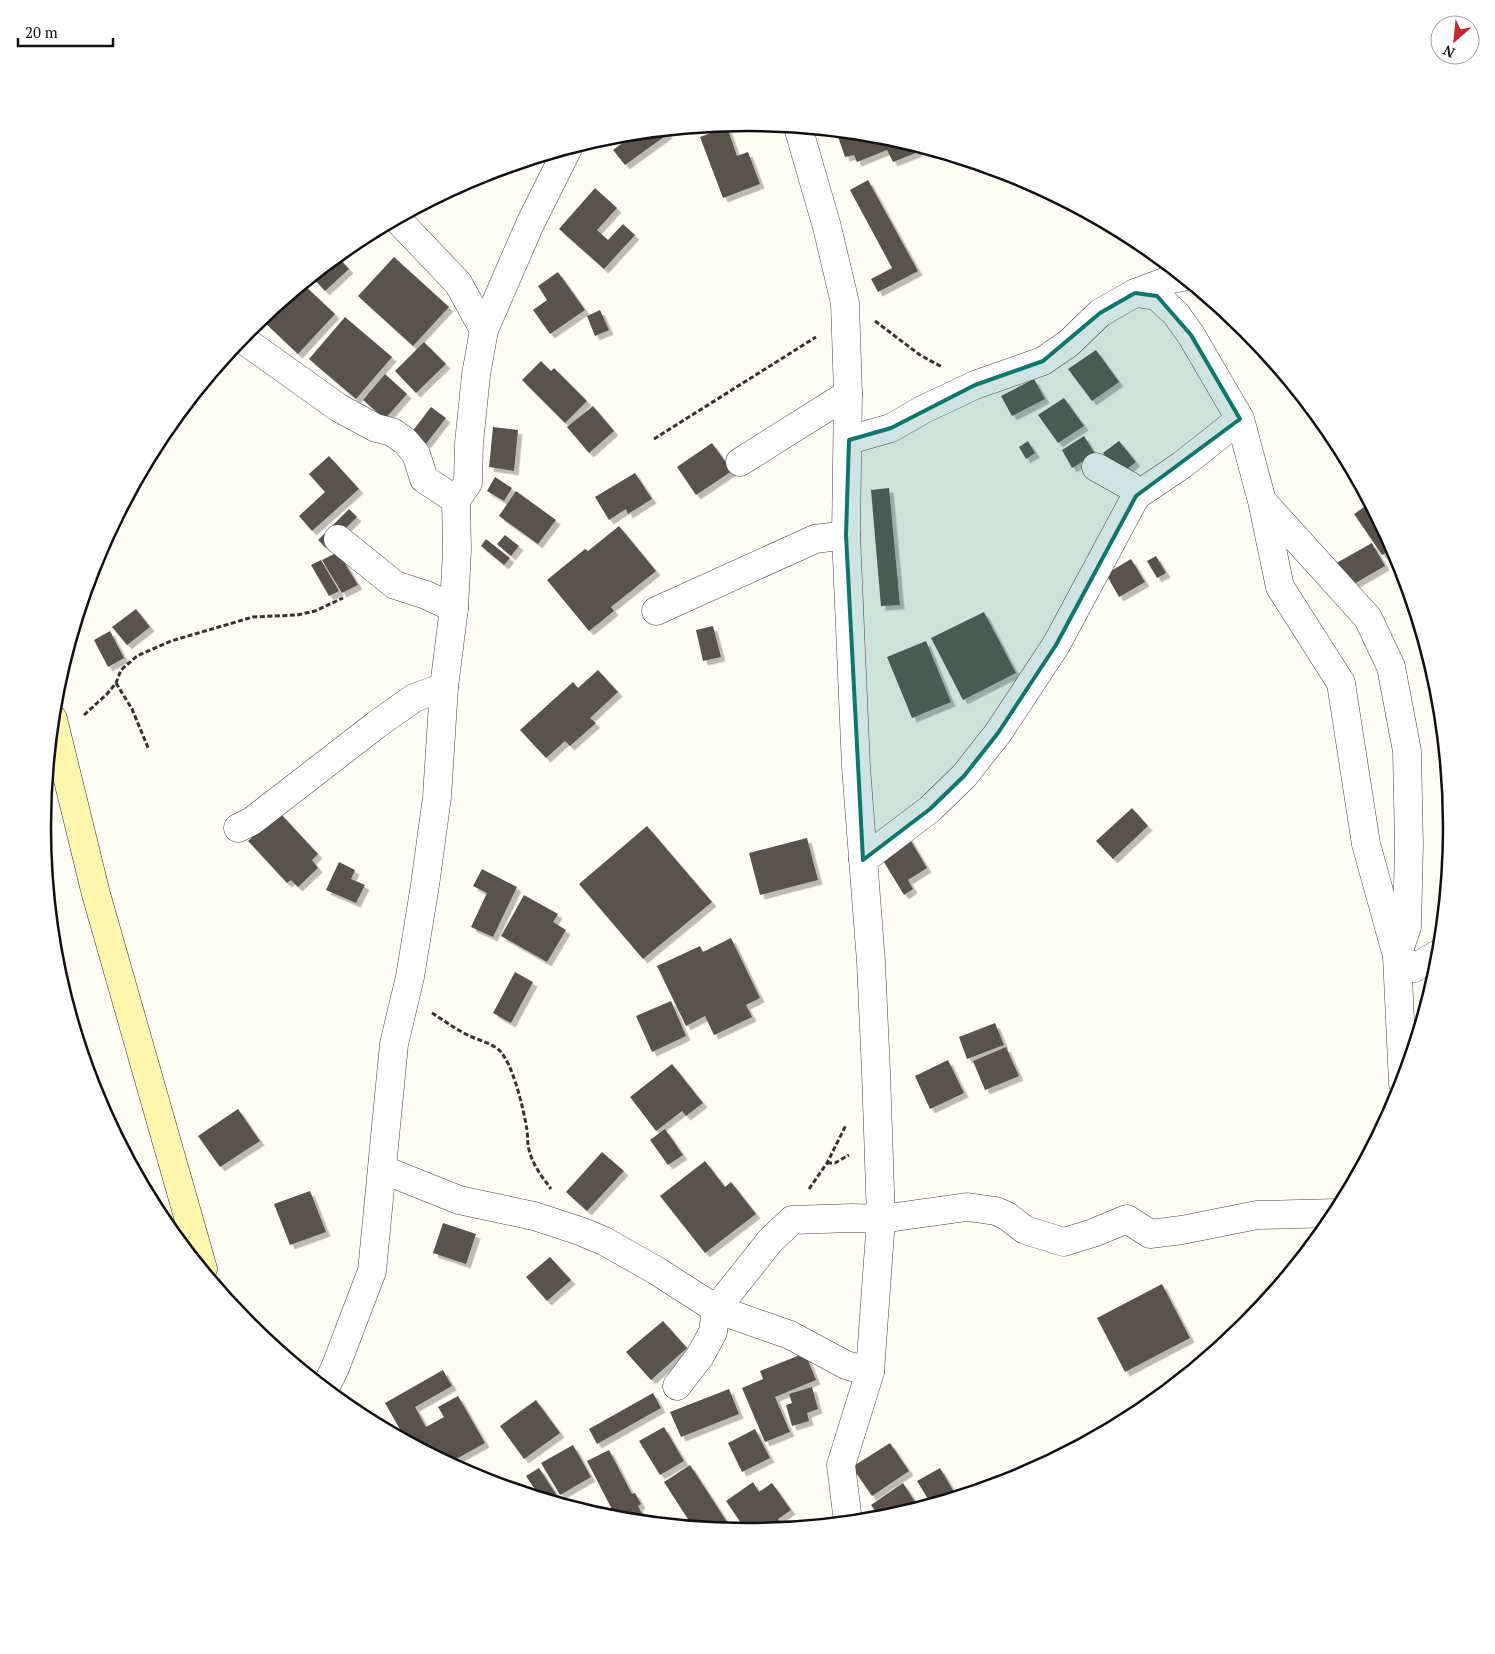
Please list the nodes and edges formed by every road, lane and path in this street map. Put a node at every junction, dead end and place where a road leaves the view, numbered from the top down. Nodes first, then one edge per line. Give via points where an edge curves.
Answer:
1 (800, 133) edge
2 (565, 155) edge
3 (401, 223) edge
4 (1175, 278) edge
5 (1135, 293) junction
6 (845, 314) junction
7 (484, 330) junction
8 (248, 343) edge
9 (975, 385) junction
10 (848, 394) junction
11 (1240, 418) junction
12 (654, 439) dead end
13 (848, 440) junction
14 (740, 462) dead end
15 (1096, 467) dead end
16 (1136, 496) junction
17 (456, 500) junction
18 (1262, 501) junction
19 (846, 535) junction
20 (338, 540) dead end
21 (343, 598) dead end
22 (454, 608) junction
23 (656, 610) dead end
24 (116, 684) junction
25 (444, 687) junction
26 (60, 721) edge
27 (57, 735) edge
28 (149, 750) dead end
29 (238, 828) dead end
30 (864, 860) junction
31 (1397, 956) junction
32 (1431, 958) edge
33 (410, 977) junction
34 (1402, 1064) edge
35 (848, 1122) dead end
36 (382, 1174) junction
37 (553, 1192) dead end
38 (1326, 1213) edge
39 (881, 1219) junction
40 (792, 1220) junction
41 (199, 1256) edge
42 (716, 1309) junction
43 (870, 1372) junction
44 (328, 1382) edge
45 (677, 1386) dead end
46 (847, 1516) edge

1 - 6 street via 827,227
2 - 7 street via 530,224
3 - 7 street via 458,283
4 - 5 street
5 - 9 street via 1100,313 1069,343 1043,361
5 - 11 street via 1157,296 1176,314
6 - 9 path via 874,320 920,355 966,377
6 - 10 street
6 - 12 path via 828,329
7 - 17 street via 476,375 468,483
8 - 17 street via 340,408 405,441 416,454 424,479
9 - 13 street via 891,428
10 - 13 street
10 - 14 street
11 - 16 street via 1182,465
11 - 18 street
13 - 19 street
15 - 16 street via 1130,486
16 - 30 street via 1056,645 998,733 964,776 930,808
17 - 22 street
18 - 31 street via 1280,587 1341,683 1366,844
18 - 31 street via 1368,618 1390,668 1407,751 1409,817 1407,927
19 - 23 street via 815,540
19 - 30 street via 856,767
20 - 22 street via 395,585 426,594
21 - 24 path via 297,615 253,617 171,641 137,656 121,670
22 - 25 street
24 - 26 path via 83,716
24 - 28 path via 132,709
25 - 29 street via 414,698 344,748 252,821
25 - 33 street via 437,797
27 - 41 street via 96,894
30 - 39 street
31 - 32 street via 1414,968
31 - 34 street
33 - 36 street via 394,1044
33 - 37 path via 416,1004 501,1052 523,1107 530,1155
35 - 40 path
36 - 42 street via 394,1174 459,1200 534,1216 580,1231 648,1266
36 - 44 street via 372,1270
38 - 39 street via 1258,1215 1150,1234 1127,1219 1064,1242 1025,1230 996,1211 967,1208
39 - 40 street
39 - 43 street
40 - 42 street via 770,1241
42 - 43 street via 790,1335 846,1365
42 - 45 street via 714,1332
43 - 46 street via 841,1465

